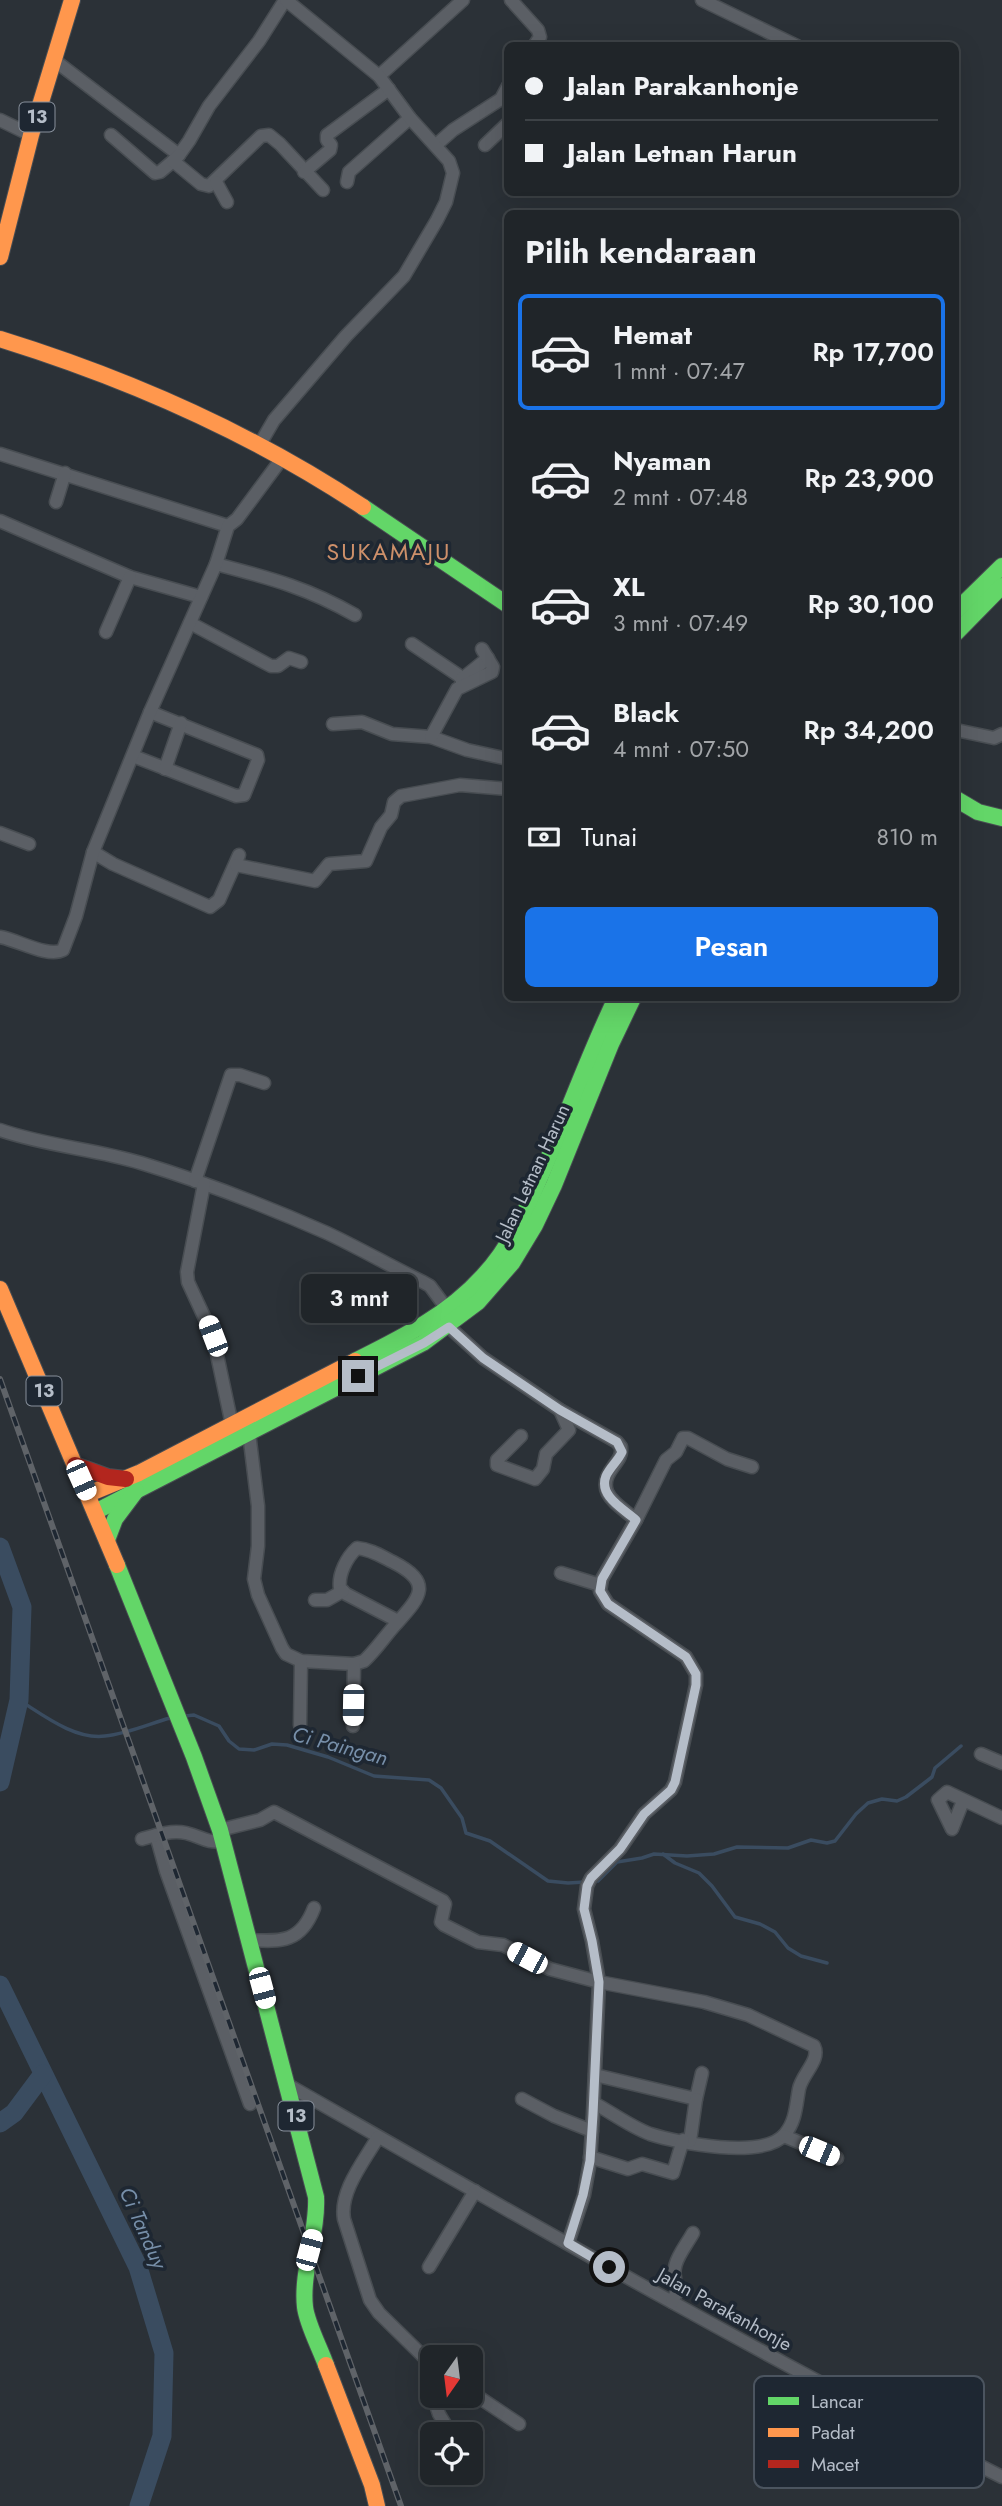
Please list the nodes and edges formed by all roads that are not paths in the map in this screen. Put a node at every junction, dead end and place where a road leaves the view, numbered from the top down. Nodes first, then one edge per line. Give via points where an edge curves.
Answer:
1 (72, 0) edge
2 (285, 0) edge
3 (463, 0) edge
4 (511, 0) edge
5 (702, 0) edge
6 (537, 42) edge
7 (789, 42) edge
8 (54, 60) junction
9 (379, 76) junction
10 (389, 89) junction
11 (504, 103) edge
12 (410, 118) junction
13 (0, 120) edge
14 (504, 127) edge
15 (32, 135) junction
16 (111, 135) dead end
17 (436, 145) junction
18 (485, 145) dead end
19 (176, 158) junction
20 (304, 172) junction
21 (216, 182) junction
22 (347, 182) dead end
23 (323, 190) dead end
24 (228, 202) dead end
25 (3, 246) edge
26 (0, 339) edge
27 (260, 444) junction
28 (0, 454) edge
29 (283, 457) junction
30 (65, 473) junction
31 (55, 502) dead end
32 (0, 521) edge
33 (228, 526) junction
34 (215, 564) junction
35 (1002, 566) edge
36 (130, 576) junction
37 (1002, 586) edge
38 (201, 597) junction
39 (504, 602) edge
40 (959, 608) edge
41 (355, 615) dead end
42 (190, 623) junction
43 (959, 630) edge
44 (106, 632) dead end
45 (412, 644) dead end
46 (485, 654) dead end
47 (302, 662) dead end
48 (462, 682) junction
49 (150, 712) junction
50 (181, 723) junction
51 (334, 724) dead end
52 (959, 731) edge
53 (1002, 734) edge
54 (431, 737) junction
55 (133, 756) junction
56 (504, 758) edge
57 (165, 768) junction
58 (504, 788) edge
59 (959, 802) edge
60 (1002, 818) edge
61 (0, 832) edge
62 (29, 844) dead end
63 (93, 852) junction
64 (0, 937) edge
65 (615, 1001) edge
66 (632, 1001) edge
67 (264, 1083) dead end
68 (0, 1130) edge
69 (200, 1182) junction
70 (0, 1289) edge
71 (447, 1309) junction
72 (449, 1327) junction
73 (382, 1356) junction
74 (560, 1410) junction
75 (232, 1425) junction
76 (249, 1433) junction
77 (521, 1436) dead end
78 (75, 1465) junction
79 (752, 1467) dead end
80 (131, 1485) junction
81 (88, 1494) junction
82 (95, 1512) junction
83 (636, 1520) junction
84 (107, 1540) junction
85 (561, 1573) dead end
86 (600, 1585) junction
87 (342, 1591) junction
88 (315, 1600) dead end
89 (398, 1622) junction
90 (301, 1661) junction
91 (354, 1664) junction
92 (300, 1725) dead end
93 (353, 1726) dead end
94 (981, 1754) dead end
95 (1002, 1763) edge
96 (963, 1801) dead end
97 (1002, 1818) edge
98 (156, 1835) junction
99 (222, 1835) junction
100 (142, 1839) dead end
101 (314, 1908) dead end
102 (250, 1940) junction
103 (599, 1982) junction
104 (702, 2073) dead end
105 (595, 2075) junction
106 (288, 2085) junction
107 (522, 2099) dead end
108 (696, 2099) junction
109 (594, 2103) junction
110 (250, 2104) dead end
111 (592, 2131) junction
112 (784, 2136) junction
113 (378, 2137) junction
114 (686, 2141) junction
115 (590, 2157) junction
116 (837, 2158) dead end
117 (475, 2191) junction
118 (693, 2233) dead end
119 (568, 2243) junction
120 (429, 2267) dead end
121 (672, 2302) junction
122 (420, 2353) edge
123 (807, 2376) edge
124 (483, 2400) edge
125 (519, 2424) dead end
126 (984, 2468) edge
127 (1002, 2477) edge
128 (377, 2506) edge

1 - 8 main road, 13
2 - 9 street
2 - 19 street
3 - 9 street
4 - 6 street via 538,30
5 - 7 street
8 - 15 main road, 13
8 - 19 street
9 - 10 street
10 - 12 street
10 - 20 street via 327,135 330,150
11 - 17 street via 453,130
12 - 17 street
12 - 22 street via 349,172
13 - 15 street
14 - 18 street
15 - 25 main road, 13
16 - 19 street via 155,173
17 - 27 street via 453,173 446,202 424,243 404,276 274,419
19 - 21 street via 201,184
20 - 21 street via 273,137 265,135
20 - 23 street
21 - 24 street
26 - 27 main road via 182,404
27 - 29 main road
28 - 30 street
29 - 33 street
29 - 39 main road
30 - 31 street
30 - 33 street
32 - 36 street
33 - 34 street
34 - 38 street
34 - 41 street via 306,589
35 - 40 main road
36 - 38 street
36 - 44 street
37 - 43 main road
38 - 42 street
42 - 47 street via 271,666 289,658
42 - 49 street
45 - 48 street
46 - 48 street
48 - 54 street
49 - 50 street
49 - 55 street
50 - 57 street
50 - 57 street via 254,753 258,760 241,797
51 - 54 street via 362,722 392,734
52 - 53 street via 994,738
54 - 56 street
55 - 57 street
55 - 63 street
58 - 63 street via 468,784 401,796 366,861 329,864 315,881 238,860 219,900 210,907
59 - 60 main road
61 - 62 street
63 - 64 street via 63,950 44,951
65 - 71 main road, Jalan Letnan Harun via 507,1245 484,1275
66 - 72 main road, Jalan Letnan Harun via 520,1253 495,1286
67 - 69 street via 231,1075
68 - 69 street
69 - 71 street via 329,1234 423,1282
69 - 75 street via 188,1282 213,1336
70 - 78 main road, 13
71 - 73 main road, Jalan Letnan Harun
72 - 73 main road, Jalan Letnan Harun via 424,1343
72 - 74 street via 483,1358
73 - 75 main road, Jalan Letnan Harun
73 - 76 main road, Jalan Letnan Harun
74 - 77 street via 569,1430 547,1454 535,1479 497,1463
74 - 83 street via 621,1447 620,1458 605,1479 606,1492
75 - 80 main road, Jalan Letnan Harun
76 - 80 main road, Jalan Letnan Harun
76 - 90 street via 258,1506 254,1579 282,1648
78 - 80 main road
78 - 81 main road, 13
79 - 83 street via 683,1438 666,1460
80 - 81 main road, Jalan Letnan Harun
80 - 82 main road, Jalan Letnan Harun
80 - 84 main road
81 - 82 main road, 13
82 - 84 main road, 13
83 - 86 street
84 - 99 main road, 13
85 - 86 street
86 - 103 street via 608,1604 686,1657 696,1674 696,1685 671,1790 644,1814 589,1882 584,1909
87 - 88 street via 327,1600
87 - 89 street
87 - 89 street via 339,1580 357,1548 399,1565 412,1574 419,1589 415,1602
89 - 91 street via 364,1661
90 - 91 street
90 - 92 street
91 - 93 street
94 - 95 street
96 - 97 street
98 - 99 street via 184,1833 209,1843
98 - 100 street
98 - 110 street
99 - 102 main road, 13
99 - 103 street via 274,1812 443,1901 444,1925 478,1942 503,1945 550,1969
101 - 102 street via 301,1931 291,1938
102 - 106 main road, 13
103 - 105 street
103 - 112 street via 715,2005 814,2046 816,2056 802,2079
104 - 108 street
105 - 108 street
105 - 109 street
106 - 113 street, Jalan Parakanhonje
106 - 128 main road, 13 via 316,2197 305,2308
107 - 111 street
108 - 114 street
109 - 111 street
109 - 114 street via 641,2130
111 - 115 street
112 - 114 street via 743,2149
112 - 116 street
113 - 117 street, Jalan Parakanhonje
113 - 122 street via 342,2210 370,2300
114 - 115 street via 678,2176 642,2164 628,2169
115 - 119 street
117 - 119 street, Jalan Parakanhonje
117 - 120 street
118 - 121 street via 674,2265 678,2289
119 - 121 street, Jalan Parakanhonje
121 - 123 street, Jalan Parakanhonje
124 - 125 street
126 - 127 street, Jalan Parakanhonje

